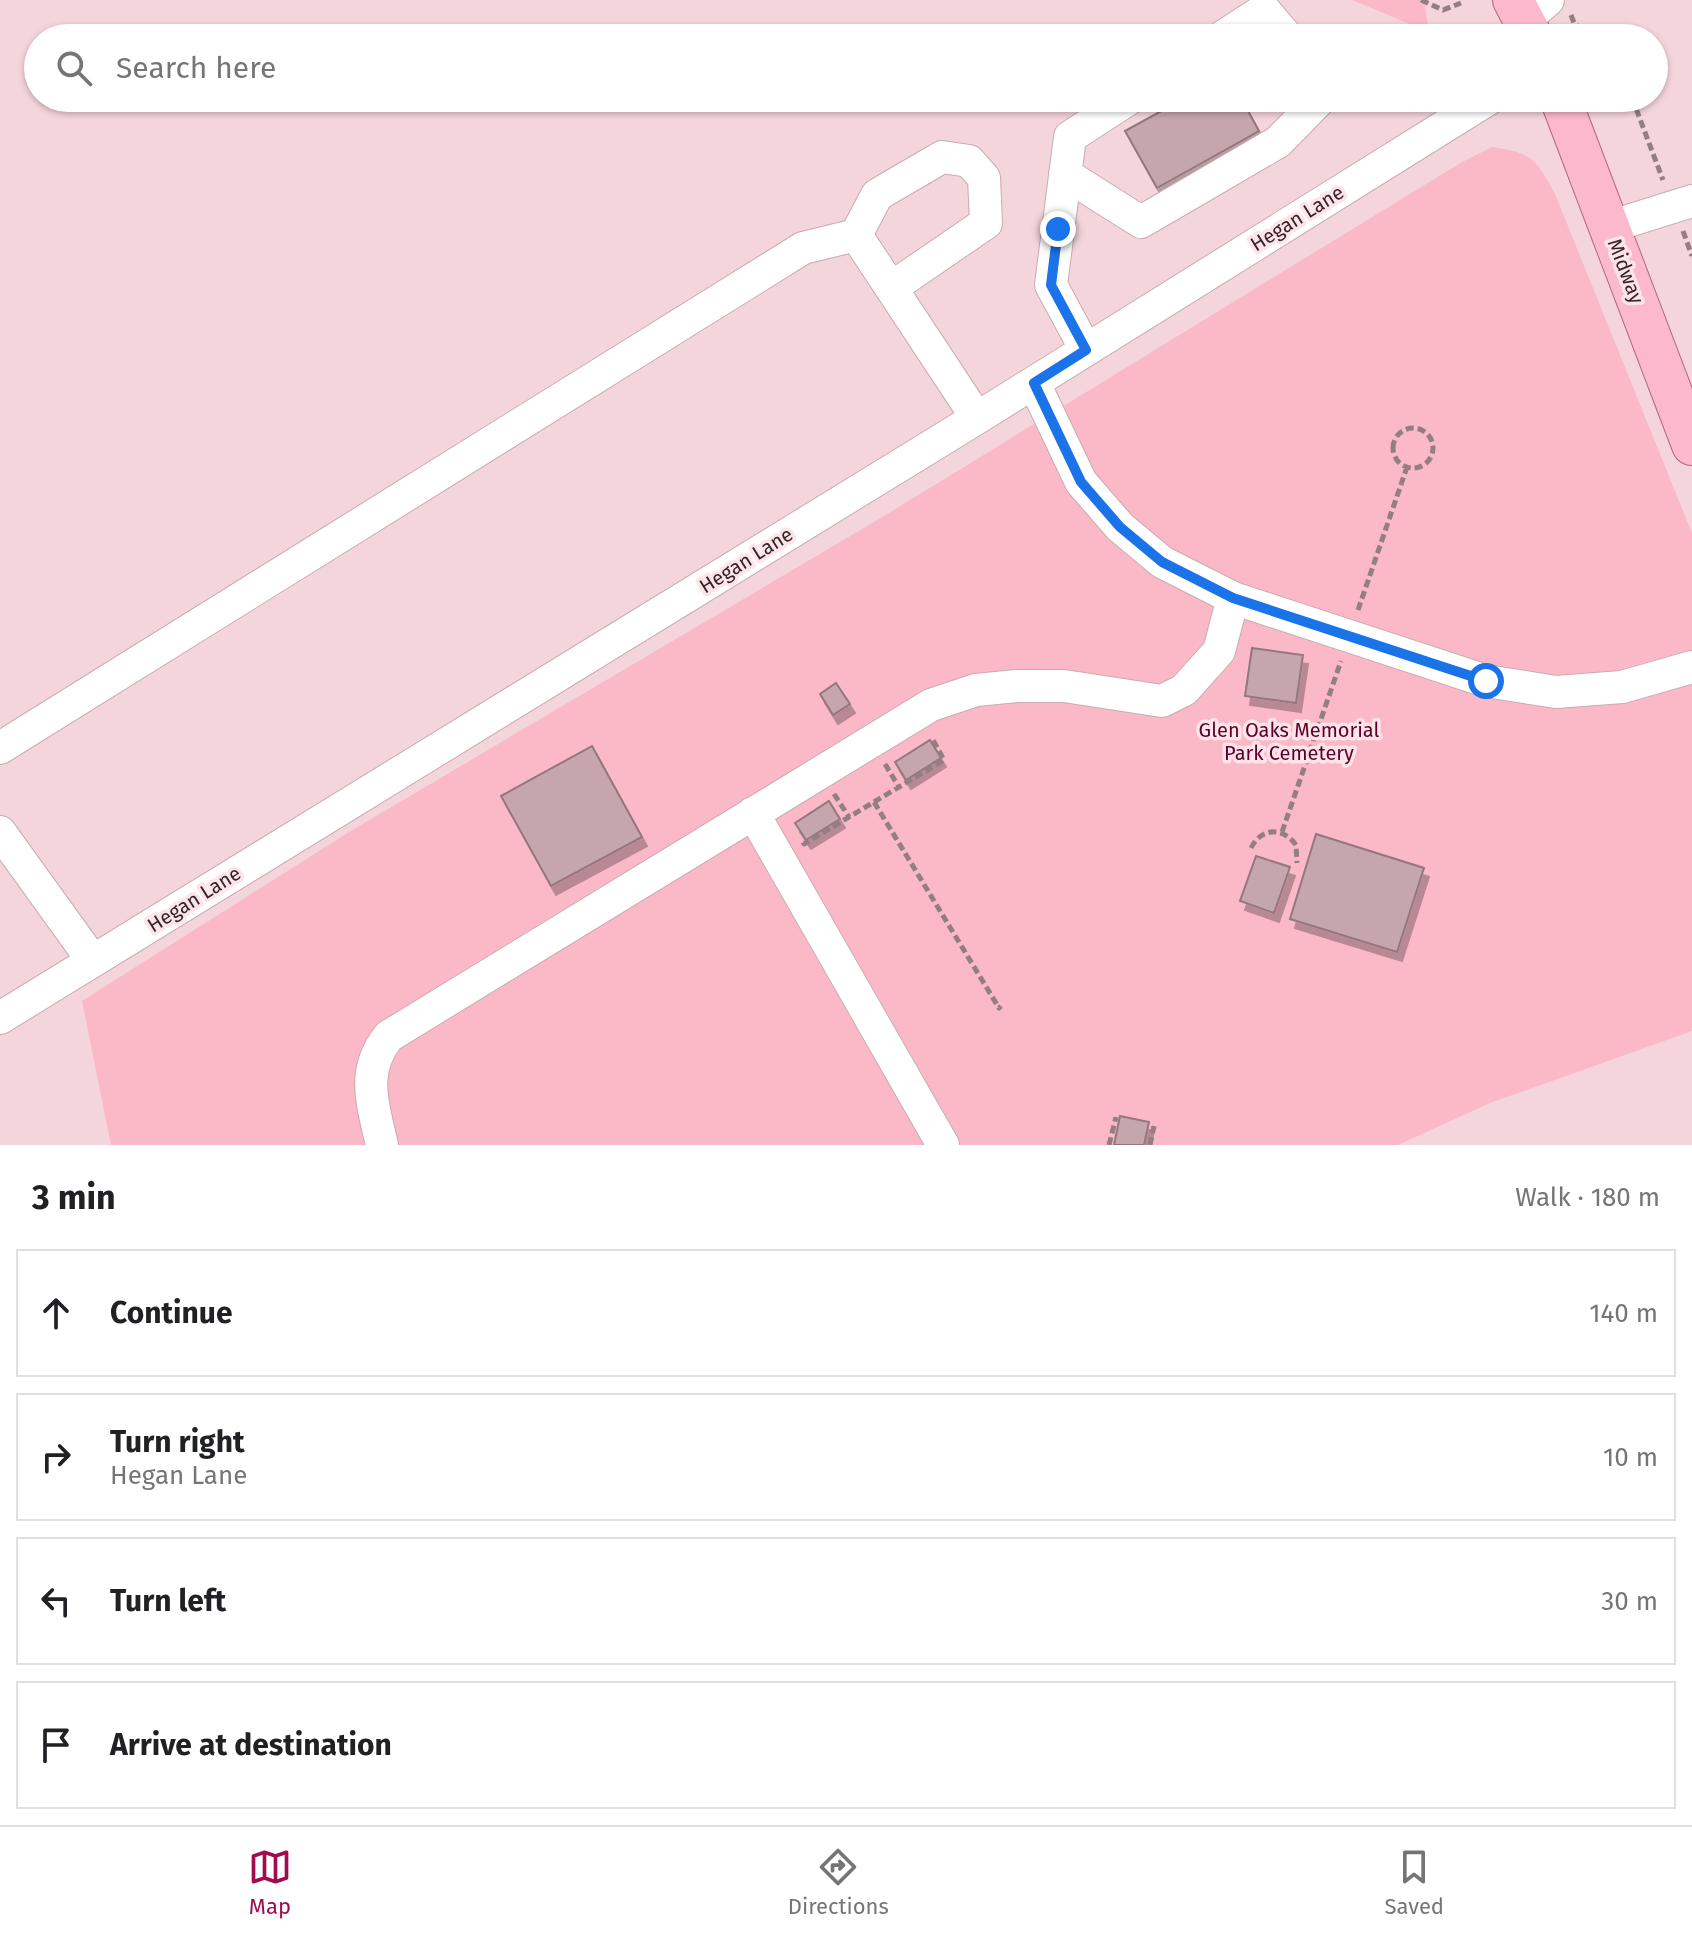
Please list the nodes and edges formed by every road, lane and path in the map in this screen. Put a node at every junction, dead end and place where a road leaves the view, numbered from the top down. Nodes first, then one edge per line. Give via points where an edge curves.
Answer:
1 (1421, 0) edge
2 (1461, 3) dead end
3 (1537, 14) edge
4 (1242, 24) edge
5 (1276, 24) edge
6 (1575, 24) edge
7 (1108, 112) edge
8 (1307, 112) edge
9 (1468, 112) edge
10 (1565, 112) edge
11 (1065, 174) junction
12 (1692, 201) edge
13 (1609, 227) junction
14 (856, 235) junction
15 (891, 288) junction
16 (1086, 350) junction
17 (1034, 383) junction
18 (977, 418) junction
19 (1692, 445) edge
20 (1407, 467) junction
21 (1233, 598) junction
22 (1360, 605) dead end
23 (1341, 660) dead end
24 (1692, 667) edge
25 (927, 730) dead end
26 (0, 748) edge
27 (881, 758) dead end
28 (899, 787) junction
29 (830, 788) dead end
30 (874, 802) junction
31 (753, 813) junction
32 (849, 817) junction
33 (0, 832) edge
34 (1282, 832) junction
35 (798, 834) dead end
36 (1251, 848) dead end
37 (1297, 863) dead end
38 (93, 961) junction
39 (1001, 1006) dead end
40 (0, 1018) edge
41 (1116, 1117) dead end
42 (1154, 1126) dead end
43 (382, 1145) edge
44 (943, 1145) edge
45 (1109, 1145) edge
46 (1150, 1145) edge

1 - 2 path via 1443,10
3 - 6 path
4 - 5 street via 1264,10
7 - 11 street via 1070,137
8 - 11 street via 1278,142 1141,222
9 - 16 street, Hegan Lane
10 - 13 main road, Midway
11 - 16 street via 1051,285
12 - 13 street
13 - 19 main road, Midway
14 - 15 street
14 - 15 street via 877,195 942,157 969,161 984,178 986,223
14 - 26 street via 803,248
15 - 18 street
16 - 17 street, Hegan Lane
17 - 18 street, Hegan Lane
17 - 21 street via 1081,482 1120,527 1162,562
18 - 38 street, Hegan Lane
20 - 20 path via 1420,467 1433,455 1425,431 1407,428 1394,441 1396,459
20 - 22 path
21 - 24 street via 1486,681 1556,692 1622,687
21 - 31 street via 1219,651 1184,690 1162,701 1064,686 1003,687 954,696
23 - 34 path
25 - 28 path via 944,760
27 - 28 path
28 - 30 path
29 - 32 path
30 - 32 path
30 - 39 path
31 - 43 street via 389,1036 379,1047 370,1075
31 - 44 street
32 - 35 path via 804,844
33 - 38 street
34 - 36 path via 1263,834
34 - 37 path via 1296,845
38 - 40 street, Hegan Lane
41 - 45 path
42 - 46 path

